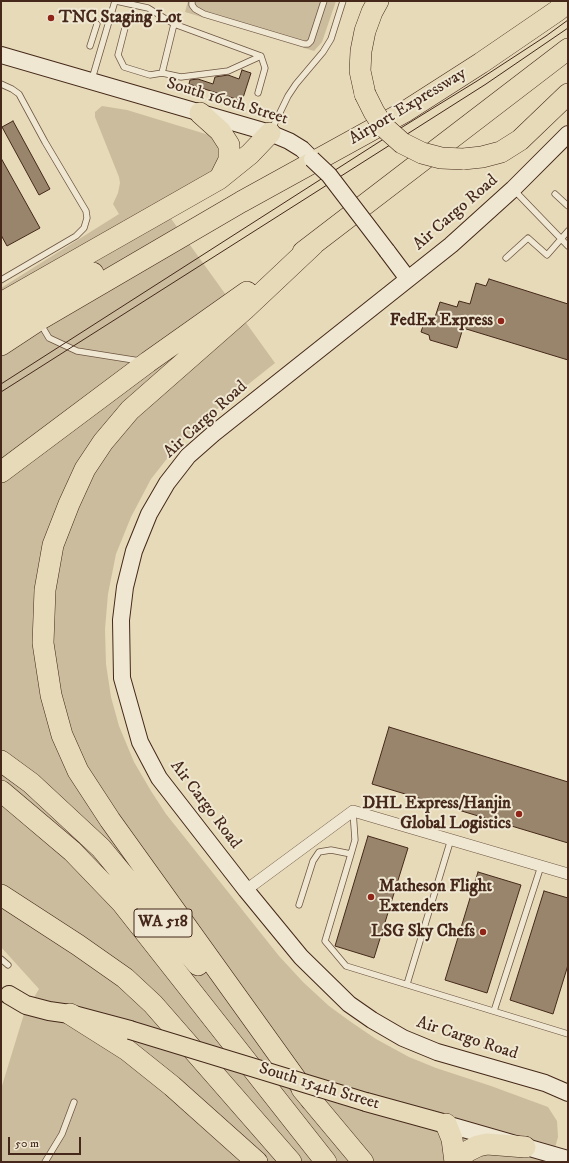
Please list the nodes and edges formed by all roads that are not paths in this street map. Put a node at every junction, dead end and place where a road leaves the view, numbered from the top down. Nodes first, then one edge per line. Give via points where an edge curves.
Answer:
1 (116, 1) edge
2 (192, 1) edge
3 (324, 1) edge
4 (343, 1) edge
5 (378, 1) edge
6 (568, 2) edge
7 (111, 15) junction
8 (96, 24) dead end
9 (174, 24) junction
10 (90, 46) dead end
11 (568, 49) edge
12 (1, 55) edge
13 (261, 56) junction
14 (162, 73) junction
15 (92, 82) junction
16 (1, 84) edge
17 (258, 93) dead end
18 (568, 94) edge
19 (200, 113) junction
20 (270, 133) junction
21 (568, 134) edge
22 (219, 179) junction
23 (513, 189) junction
24 (555, 194) dead end
25 (241, 202) junction
26 (568, 206) edge
27 (568, 231) edge
28 (561, 239) junction
29 (314, 244) junction
30 (568, 246) edge
31 (506, 258) dead end
32 (408, 279) junction
33 (1, 280) edge
34 (1, 303) edge
35 (39, 320) junction
36 (1, 322) edge
37 (1, 345) edge
38 (148, 362) junction
39 (1, 472) edge
40 (1, 761) edge
41 (1, 790) edge
42 (353, 811) junction
43 (451, 839) junction
44 (351, 854) junction
45 (541, 866) junction
46 (568, 874) edge
47 (246, 890) junction
48 (1, 895) edge
49 (299, 905) dead end
50 (1, 959) edge
51 (8, 965) dead end
52 (407, 984) junction
53 (5, 994) edge
54 (494, 1011) junction
55 (70, 1014) junction
56 (568, 1034) edge
57 (298, 1081) junction
58 (568, 1093) edge
59 (311, 1100) junction
60 (74, 1102) dead end
61 (446, 1124) junction
62 (525, 1147) junction
63 (568, 1159) edge
64 (45, 1162) edge
65 (257, 1162) edge
66 (291, 1162) edge
67 (326, 1162) edge
68 (363, 1162) edge
69 (455, 1162) edge
70 (460, 1162) edge

1 - 7 lane
1 - 9 lane via 148,8
2 - 3 lane via 192,5 204,14 308,44
4 - 20 lane via 331,39 288,96
5 - 18 highway, bridge via 365,31 361,51 360,71 365,94 383,126 402,143 422,153 441,158 463,159 501,152 520,140
6 - 25 highway, Airport Expressway via 482,63 406,111
7 - 14 lane via 127,20 118,55 124,67 150,75
7 - 15 lane
8 - 10 lane
9 - 13 lane
9 - 14 lane
11 - 29 highway
12 - 15 street, South 160th Street
13 - 14 lane via 228,71 181,77
13 - 17 lane via 265,68
15 - 19 street, South 160th Street
16 - 33 lane via 19,94 86,211 87,218 84,228 76,236
19 - 20 street, South 160th Street
19 - 22 highway via 220,132 229,145 229,160
20 - 22 highway via 250,154
20 - 32 street, South 160th Street, bridge via 302,150 329,174
21 - 23 street, Air Cargo Road
22 - 34 highway
23 - 28 lane
23 - 32 street, Air Cargo Road via 451,245
24 - 26 lane
25 - 35 highway
25 - 36 highway via 207,212
27 - 28 lane
28 - 30 lane
28 - 31 lane via 546,255 528,238
29 - 38 highway
29 - 57 highway via 245,309 130,410 103,442 85,469 53,545 45,590 43,643 51,695 62,735 78,771 110,820
32 - 47 street, Air Cargo Road via 188,456 166,483 149,514 134,551 120,620 122,678 140,742 159,778
35 - 37 highway
35 - 38 lane via 49,338 77,351
38 - 39 highway
40 - 59 highway, WA 518 via 31,783 101,848
41 - 67 highway, WA 518 via 72,851 122,904
42 - 43 street
42 - 44 lane via 355,840
42 - 47 street
43 - 45 street
43 - 52 lane
44 - 49 lane via 331,850 319,852 313,860
44 - 52 lane via 325,942 346,966
45 - 46 street
45 - 54 lane
47 - 58 street, Air Cargo Road via 300,957 349,1004 372,1020 403,1038 437,1052 545,1083
48 - 66 highway via 78,945 130,983 153,1004
50 - 51 lane
52 - 54 lane
53 - 55 main road, South 154th Street via 26,1005
54 - 56 lane
55 - 57 main road, South 154th Street, bridge
55 - 65 highway via 127,1050 172,1086
57 - 59 highway
57 - 61 main road, South 154th Street, bridge
59 - 68 highway, WA 518
60 - 64 lane via 62,1134
61 - 62 street, South 154th Street
61 - 69 highway via 452,1139
62 - 63 street, South 154th Street
62 - 70 highway via 487,1144 478,1146 466,1152

